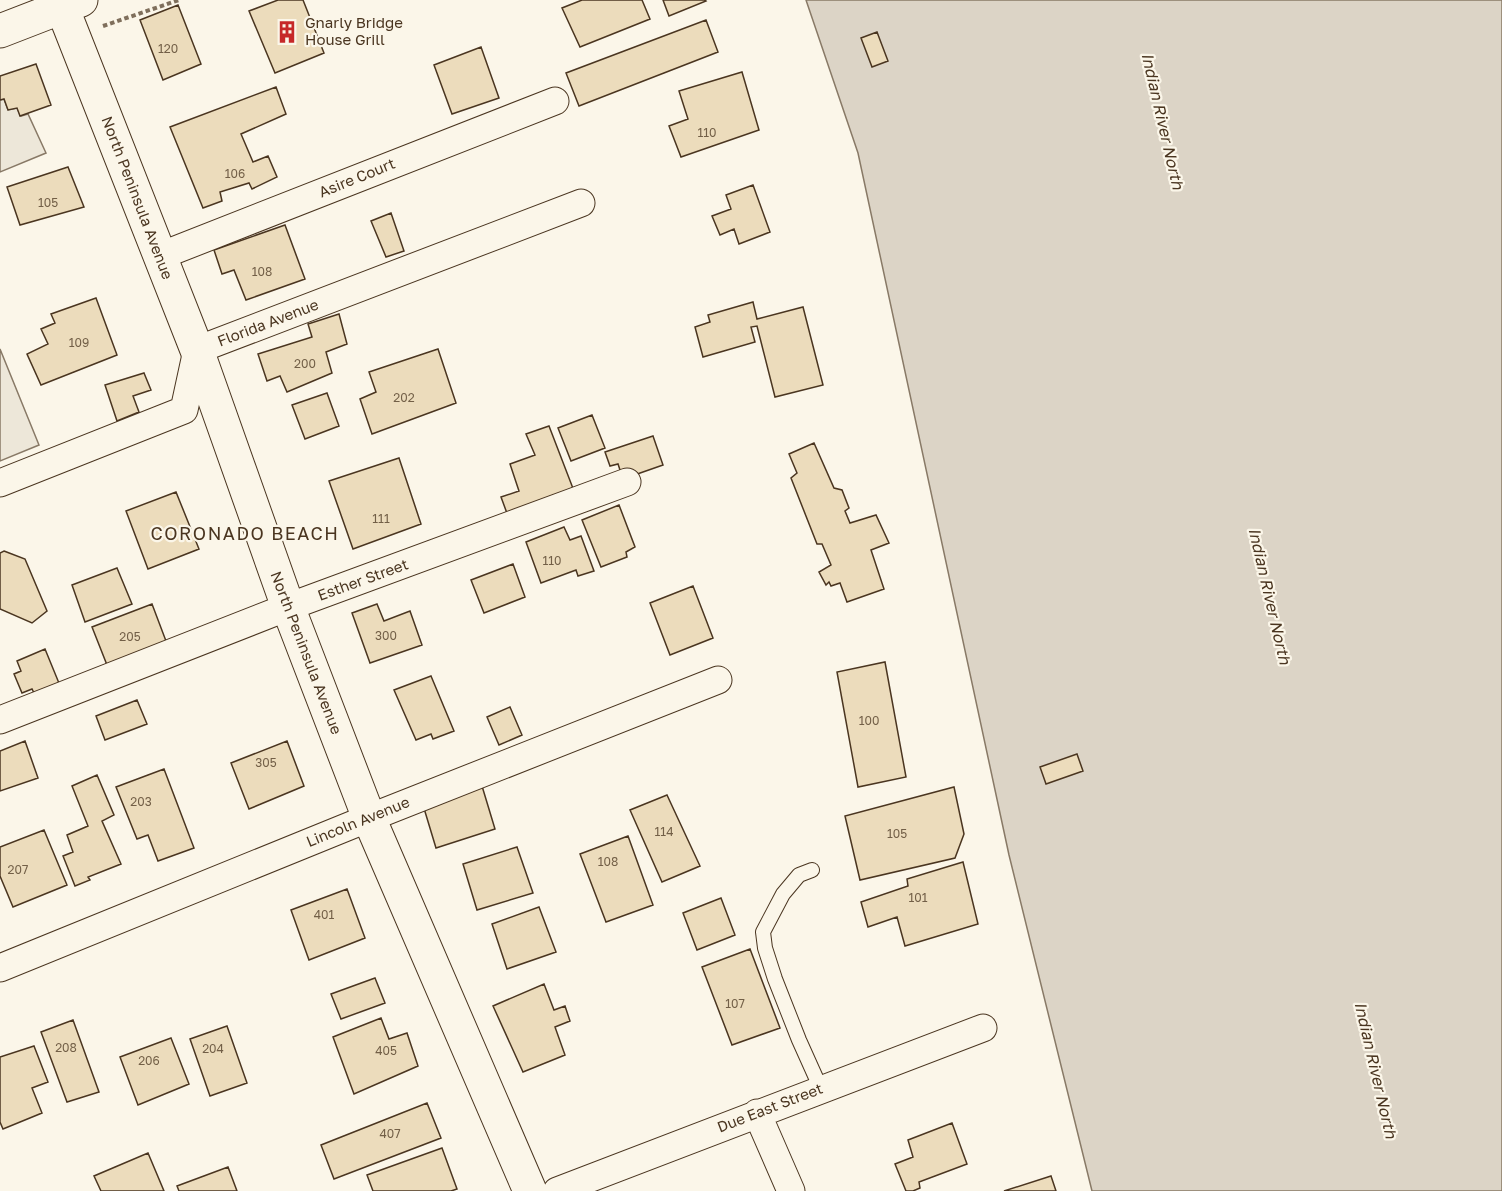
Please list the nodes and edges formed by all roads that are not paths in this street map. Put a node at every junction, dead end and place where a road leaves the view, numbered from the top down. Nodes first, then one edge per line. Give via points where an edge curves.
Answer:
1 (67, 2) edge
2 (0, 31) edge
3 (555, 100) dead end
4 (581, 203) dead end
5 (160, 256) junction
6 (197, 350) junction
7 (627, 482) dead end
8 (0, 483) edge
9 (288, 608) junction
10 (718, 680) dead end
11 (0, 720) edge
12 (369, 818) junction
13 (812, 870) dead end
14 (0, 968) edge
15 (983, 1028) dead end
16 (821, 1089) junction
17 (757, 1113) junction
18 (530, 1191) edge
19 (557, 1191) edge
20 (790, 1191) edge

1 - 2 street
1 - 5 street, North Peninsula Avenue
3 - 5 street, Asire Court
4 - 6 street, Florida Avenue
5 - 6 street, North Peninsula Avenue
6 - 8 street, Florida Avenue via 184,410
6 - 9 street, North Peninsula Avenue
7 - 9 street, Esther Street
9 - 11 street, Esther Street
9 - 12 street, North Peninsula Avenue
10 - 12 street, Lincoln Avenue
12 - 14 street, Lincoln Avenue
12 - 18 street, North Peninsula Avenue
13 - 16 lane via 799,875 783,894 763,932 775,979
15 - 16 street, Due East Street
16 - 17 street, Due East Street
17 - 19 street, Due East Street
17 - 20 street

